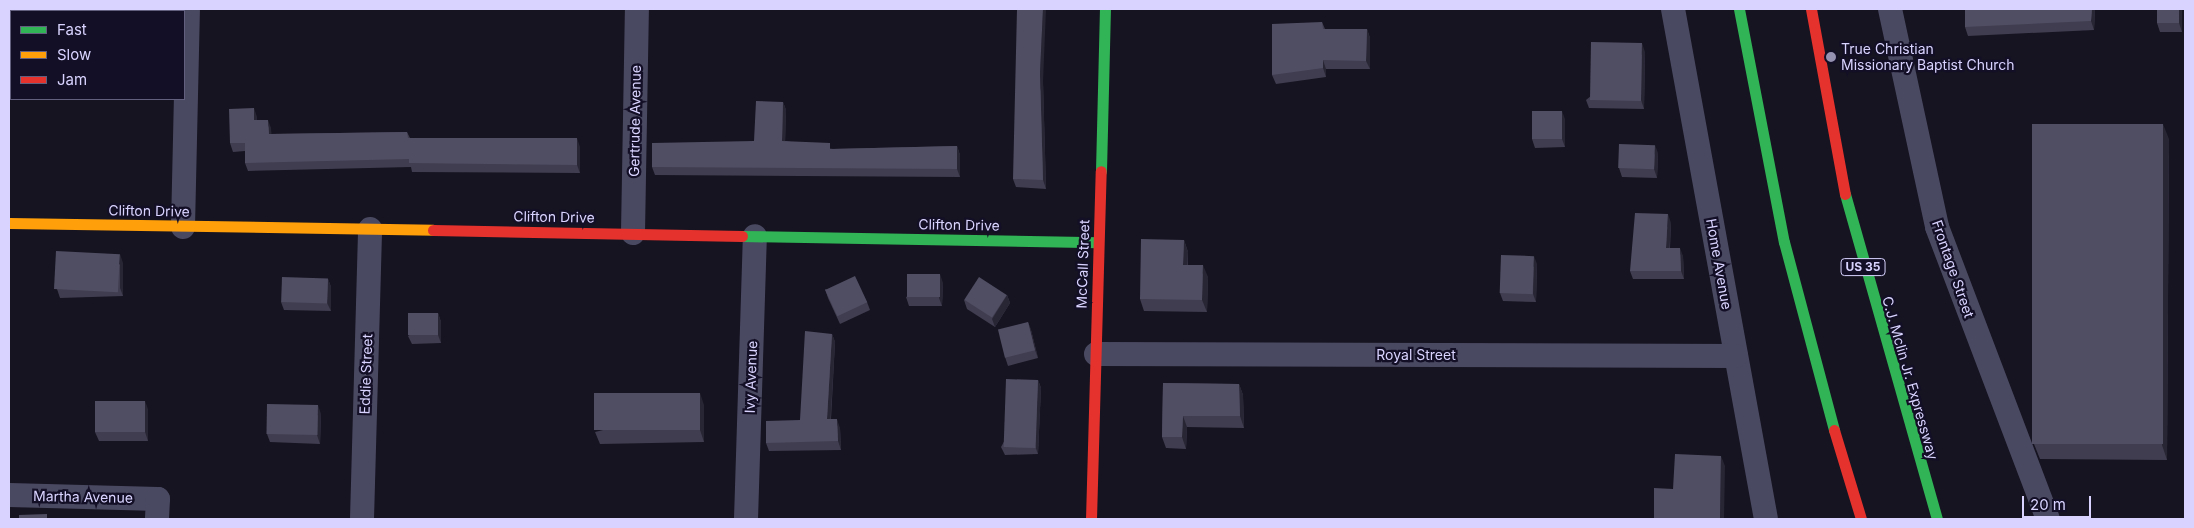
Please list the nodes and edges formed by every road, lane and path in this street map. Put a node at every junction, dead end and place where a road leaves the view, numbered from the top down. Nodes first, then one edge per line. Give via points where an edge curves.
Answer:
1 (188, 9) edge
2 (638, 9) edge
3 (1105, 9) edge
4 (1673, 9) edge
5 (1738, 9) edge
6 (1811, 9) edge
7 (1890, 9) edge
8 (9, 223) edge
9 (183, 226) junction
10 (370, 229) junction
11 (633, 233) junction
12 (756, 236) junction
13 (1098, 242) junction
14 (1096, 354) junction
15 (1736, 356) junction
16 (9, 495) edge
17 (157, 509) edge
18 (362, 519) edge
19 (746, 519) edge
20 (1091, 519) edge
21 (1766, 519) edge
22 (1861, 519) edge
23 (1937, 519) edge
24 (2048, 519) edge

1 - 9 street
2 - 11 street, Gertrude Avenue
3 - 13 main road, McCall Street
4 - 15 street, Home Avenue
5 - 22 main road via 1784,242 1813,360
6 - 23 main road, C.J. Mclin Jr. Expressway / US 35 via 1850,213
7 - 24 street, Frontage Street via 1937,227
8 - 9 main road, Clifton Drive
9 - 10 main road, Clifton Drive
10 - 11 main road, Clifton Drive
10 - 18 street, Eddie Street
11 - 12 main road, Clifton Drive
12 - 13 main road, Clifton Drive
12 - 19 street, Ivy Avenue
13 - 14 main road, McCall Street
14 - 15 street, Royal Street
14 - 20 main road, McCall Street
15 - 21 street, Home Avenue
16 - 17 street, Martha Avenue

